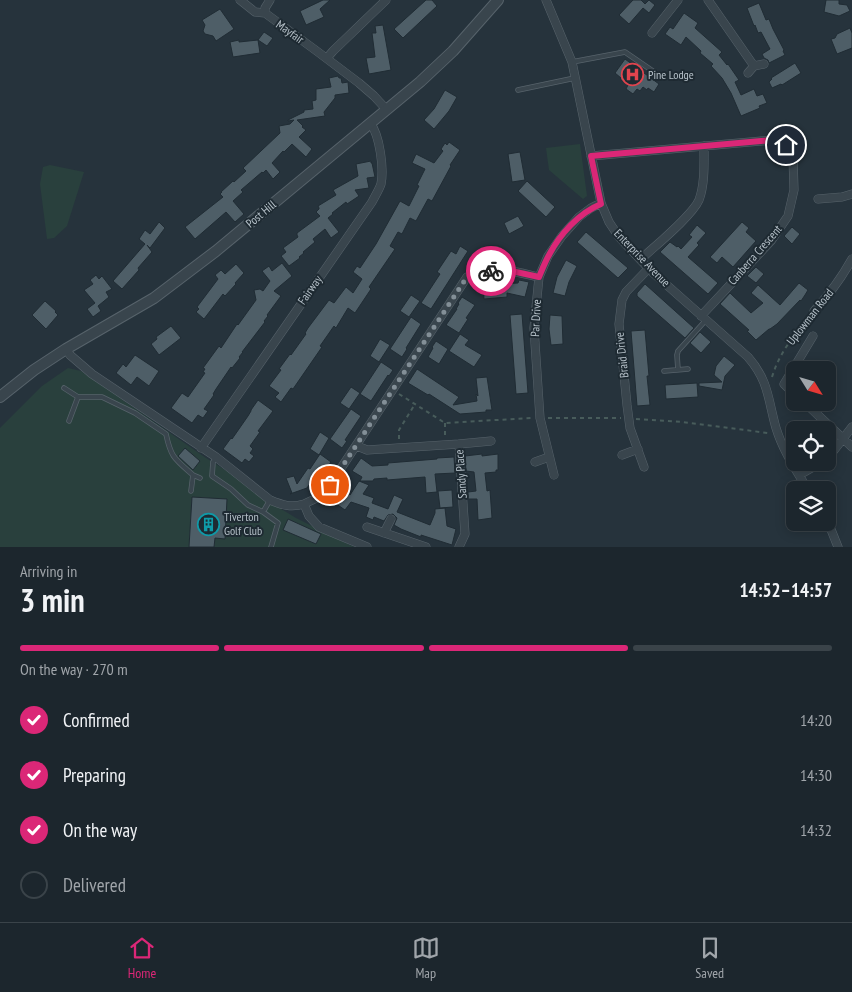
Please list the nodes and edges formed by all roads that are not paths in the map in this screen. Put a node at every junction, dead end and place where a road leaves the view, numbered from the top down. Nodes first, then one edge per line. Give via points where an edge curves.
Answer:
1 (240, 0) edge
2 (270, 0) edge
3 (386, 0) edge
4 (498, 0) edge
5 (546, 0) edge
6 (678, 0) edge
7 (708, 0) edge
8 (264, 13) junction
9 (657, 13) dead end
10 (664, 18) junction
11 (652, 33) dead end
12 (327, 58) junction
13 (572, 62) junction
14 (764, 64) dead end
15 (754, 66) junction
16 (748, 73) dead end
17 (660, 76) dead end
18 (576, 78) junction
19 (518, 90) dead end
20 (386, 109) junction
21 (370, 122) junction
22 (704, 146) junction
23 (591, 156) junction
24 (852, 194) edge
25 (818, 199) dead end
26 (601, 204) junction
27 (641, 259) junction
28 (852, 259) edge
29 (649, 268) junction
30 (539, 277) junction
31 (814, 311) road end
32 (704, 318) junction
33 (813, 336) dead end
34 (66, 349) junction
35 (798, 361) edge
36 (688, 369) dead end
37 (678, 370) junction
38 (664, 371) dead end
39 (64, 388) dead end
40 (0, 397) edge
41 (78, 397) junction
42 (814, 411) edge
43 (68, 421) dead end
44 (852, 427) edge
45 (843, 438) junction
46 (491, 441) dead end
47 (459, 444) junction
48 (357, 446) junction
49 (836, 447) edge
50 (852, 447) edge
51 (201, 448) junction
52 (638, 449) junction
53 (622, 455) dead end
54 (216, 457) junction
55 (549, 457) junction
56 (534, 462) dead end
57 (644, 467) dead end
58 (806, 471) edge
59 (193, 475) junction
60 (554, 475) dead end
61 (799, 475) junction
62 (200, 478) dead end
63 (803, 481) edge
64 (191, 491) dead end
65 (270, 500) junction
66 (304, 504) junction
67 (263, 512) junction
68 (391, 519) dead end
69 (367, 527) dead end
70 (832, 531) edge
71 (384, 533) junction
72 (271, 547) edge
73 (367, 547) edge
74 (426, 547) edge
75 (459, 547) edge
76 (838, 547) edge

1 - 8 street via 255,12
2 - 8 street, Mayfair
3 - 12 street
4 - 20 street, Post Hill via 453,51
5 - 13 street, Enterprise Avenue
6 - 10 street
7 - 15 street
8 - 12 street, Mayfair
9 - 10 street
10 - 11 street
12 - 20 street, Mayfair
13 - 17 lane via 625,52
13 - 18 street, Enterprise Avenue
14 - 15 street
15 - 16 street
18 - 19 lane
18 - 23 street, Enterprise Avenue
20 - 21 street, Post Hill
21 - 34 street, Post Hill via 188,273 154,298
21 - 51 street, Fairway via 377,136 380,154 379,189
22 - 23 street, Canberra Crescent
22 - 27 street via 704,175 698,201
22 - 32 street, Canberra Crescent via 773,140 786,145 793,157 794,190 788,216
23 - 26 street, Enterprise Avenue
24 - 25 street
26 - 27 street, Enterprise Avenue via 608,222
26 - 30 street, Par Drive via 579,217 562,236
27 - 29 street, Enterprise Avenue
28 - 31 street, Uplowman Road
29 - 32 street, Enterprise Avenue
29 - 52 street, Braid Drive via 626,292 619,324 630,428
30 - 48 street via 502,269 473,273 467,277
30 - 55 street, Par Drive via 534,328 540,418
32 - 37 lane via 678,351
32 - 61 street, Enterprise Avenue via 758,368 785,453
33 - 35 street
34 - 40 street, Post Hill
34 - 51 street via 92,374
36 - 37 lane
37 - 38 lane
39 - 41 lane
41 - 43 lane
41 - 59 lane via 102,397 135,413 166,434 175,459
42 - 45 street
44 - 45 street
45 - 49 street
45 - 50 street
46 - 47 street
47 - 48 street, Sandy Place via 367,450
47 - 75 street, Sandy Place via 465,534
48 - 66 street via 322,495
51 - 54 street
52 - 53 street
52 - 57 street, Braid Drive
54 - 65 street
54 - 67 lane via 212,476 232,488 248,505
55 - 56 street
55 - 60 street, Par Drive
58 - 61 street
59 - 62 lane
59 - 64 lane
61 - 63 street
65 - 66 street via 292,506
65 - 67 lane
66 - 73 street via 309,516 319,526
67 - 72 lane via 278,523
68 - 71 street
69 - 71 street
70 - 76 street
71 - 74 street

